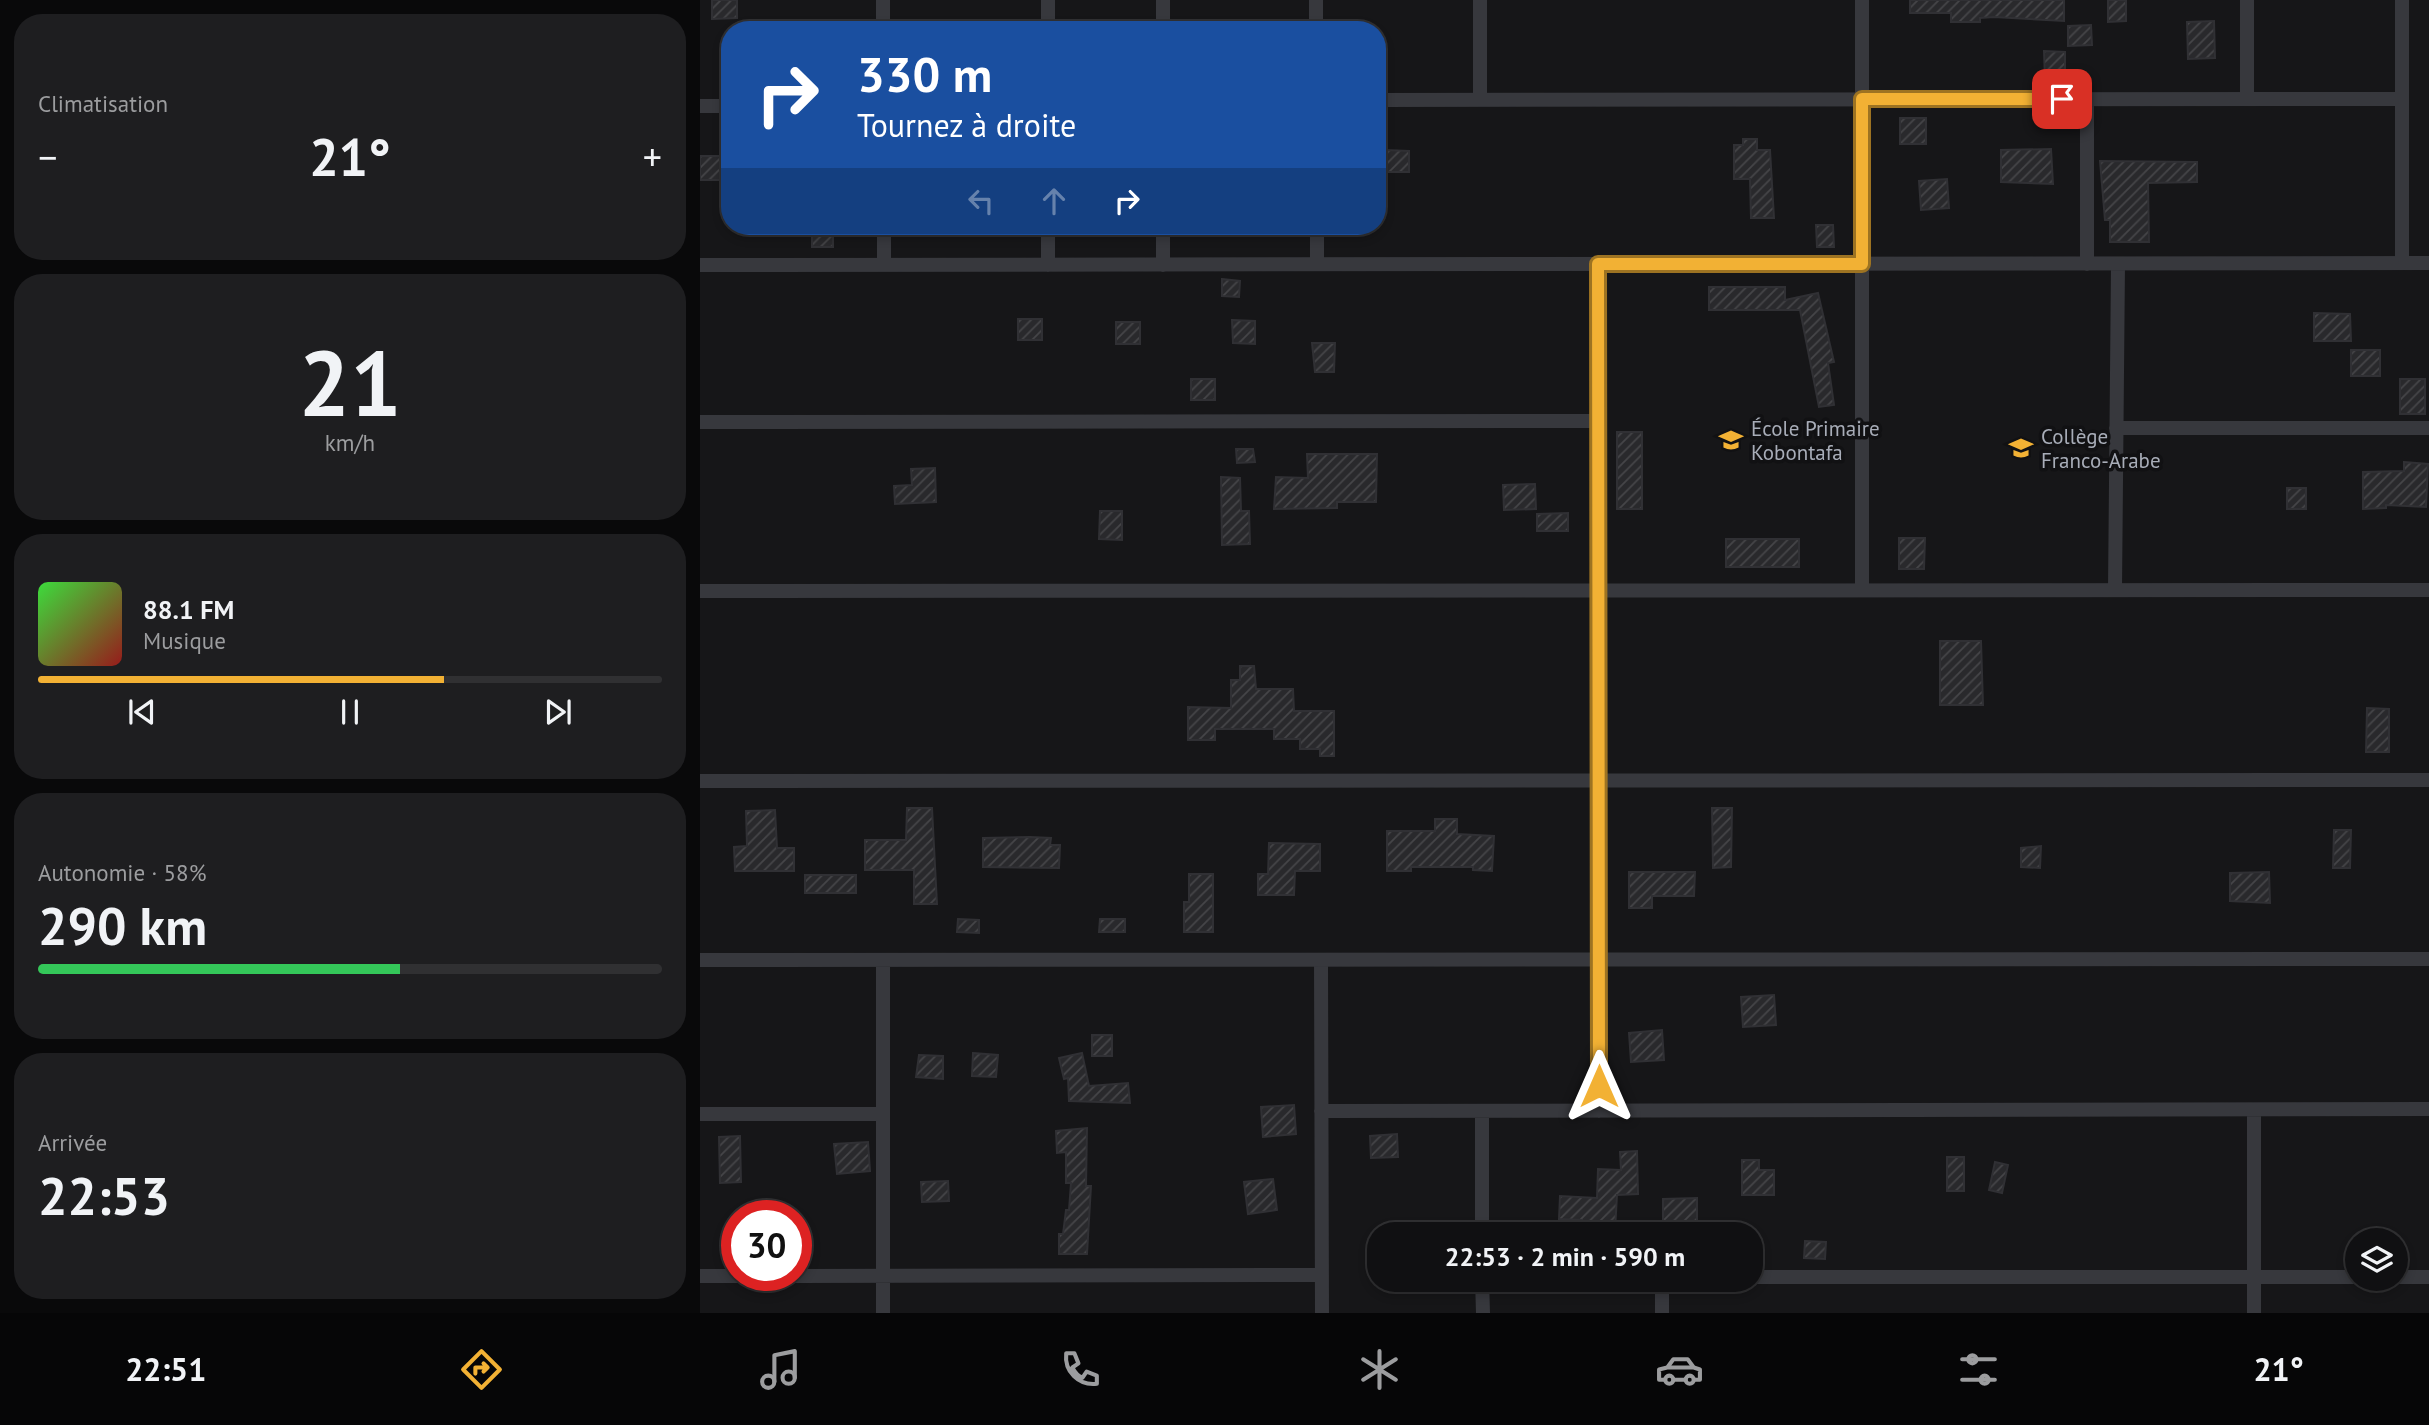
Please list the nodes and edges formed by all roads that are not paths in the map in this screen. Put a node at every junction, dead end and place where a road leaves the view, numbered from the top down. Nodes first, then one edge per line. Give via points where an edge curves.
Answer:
1 (883, 0) edge
2 (1048, 0) edge
3 (1163, 0) edge
4 (1316, 0) edge
5 (1479, 0) edge
6 (1862, 0) edge
7 (2247, 0) edge
8 (2402, 0) edge
9 (883, 21) edge
10 (1048, 21) edge
11 (1163, 21) edge
12 (1316, 21) edge
13 (1862, 99) junction
14 (2087, 99) junction
15 (2247, 99) junction
16 (2402, 99) junction
17 (1386, 100) edge
18 (1479, 100) junction
19 (700, 106) edge
20 (721, 106) edge
21 (884, 235) edge
22 (1048, 235) edge
23 (1163, 235) edge
24 (1317, 235) edge
25 (1317, 264) junction
26 (1598, 264) junction
27 (1862, 264) junction
28 (2087, 264) junction
29 (2118, 264) junction
30 (2402, 264) junction
31 (2429, 264) edge
32 (700, 265) edge
33 (884, 265) junction
34 (1048, 265) junction
35 (1163, 265) junction
36 (1598, 421) junction
37 (700, 422) edge
38 (2116, 428) junction
39 (2429, 428) edge
40 (1598, 590) junction
41 (1862, 590) junction
42 (2115, 590) junction
43 (2429, 590) edge
44 (700, 591) edge
45 (1598, 780) junction
46 (2429, 780) edge
47 (700, 781) edge
48 (2429, 959) edge
49 (700, 960) edge
50 (883, 960) junction
51 (1321, 960) junction
52 (1598, 960) junction
53 (2429, 1109) edge
54 (1321, 1111) junction
55 (1482, 1111) junction
56 (1599, 1111) junction
57 (2254, 1111) junction
58 (700, 1114) edge
59 (883, 1114) junction
60 (1482, 1222) edge
61 (1322, 1275) junction
62 (700, 1276) edge
63 (721, 1276) edge
64 (812, 1276) edge
65 (883, 1276) junction
66 (1763, 1277) edge
67 (2254, 1277) junction
68 (2345, 1277) edge
69 (2408, 1277) edge
70 (2429, 1277) edge
71 (1482, 1292) edge
72 (1662, 1292) edge
73 (883, 1313) edge
74 (1322, 1313) edge
75 (1483, 1313) edge
76 (1662, 1313) edge
77 (2254, 1313) edge

1 - 9 street
2 - 10 street
3 - 11 street
4 - 12 street
5 - 18 street
6 - 13 street
7 - 15 street
8 - 16 street
13 - 14 street
13 - 18 street
13 - 27 street
14 - 15 street
14 - 28 street
15 - 16 street
16 - 30 street
17 - 18 street
19 - 20 street
21 - 33 street
22 - 34 street
23 - 35 street
24 - 25 street
25 - 26 street
25 - 35 street
26 - 27 street
26 - 36 street
27 - 28 street
27 - 41 street
28 - 29 street
29 - 30 street
29 - 38 street
30 - 31 street
32 - 33 street
33 - 34 street
34 - 35 street
36 - 37 street
36 - 40 street
38 - 39 street
38 - 42 street
40 - 41 street
40 - 44 street
40 - 45 street
41 - 42 street
42 - 43 street
45 - 46 street
45 - 47 street
45 - 52 street
48 - 52 street
49 - 50 street
50 - 51 street
50 - 59 street
51 - 52 street
51 - 54 street
52 - 56 street
53 - 57 street
54 - 55 street
54 - 61 street
55 - 56 street
55 - 60 street
56 - 57 street
57 - 67 street
58 - 59 street
59 - 65 street
61 - 65 street
61 - 74 street
62 - 63 street
64 - 65 street
65 - 73 street
66 - 67 street
67 - 68 street
67 - 77 street
69 - 70 street
71 - 75 street
72 - 76 street

